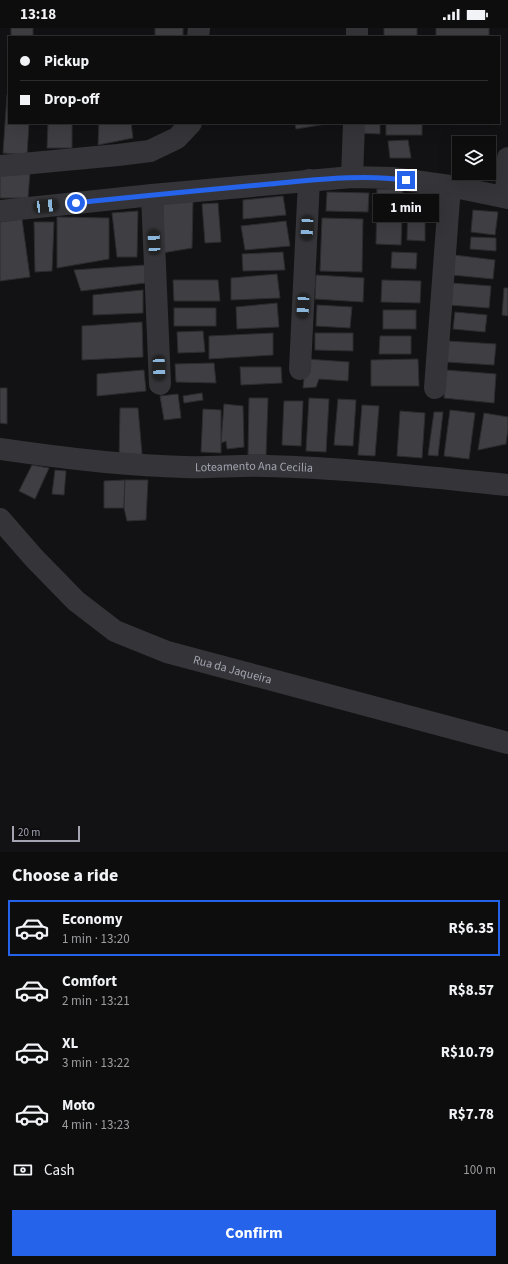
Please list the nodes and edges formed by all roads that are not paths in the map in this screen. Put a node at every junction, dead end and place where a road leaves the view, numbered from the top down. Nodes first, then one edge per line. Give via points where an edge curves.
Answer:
1 (190, 124) edge
2 (354, 124) edge
3 (508, 158) edge
4 (0, 166) edge
5 (352, 177) junction
6 (309, 180) junction
7 (450, 186) junction
8 (152, 195) junction
9 (507, 198) edge
10 (0, 211) edge
11 (300, 369) dead end
12 (160, 384) dead end
13 (435, 388) dead end
14 (0, 449) edge
15 (508, 485) edge
16 (0, 518) edge
17 (508, 744) edge

1 - 4 street via 177,138 150,151
2 - 5 street
3 - 9 street
5 - 6 street
5 - 7 street via 392,178
6 - 8 street
6 - 11 street
7 - 9 street
7 - 13 street
8 - 10 street
8 - 12 street
14 - 15 street, Loteamento Ana Cecilia via 119,463 366,471
16 - 17 street, Rua da Jaqueira via 76,601 115,631 167,652

